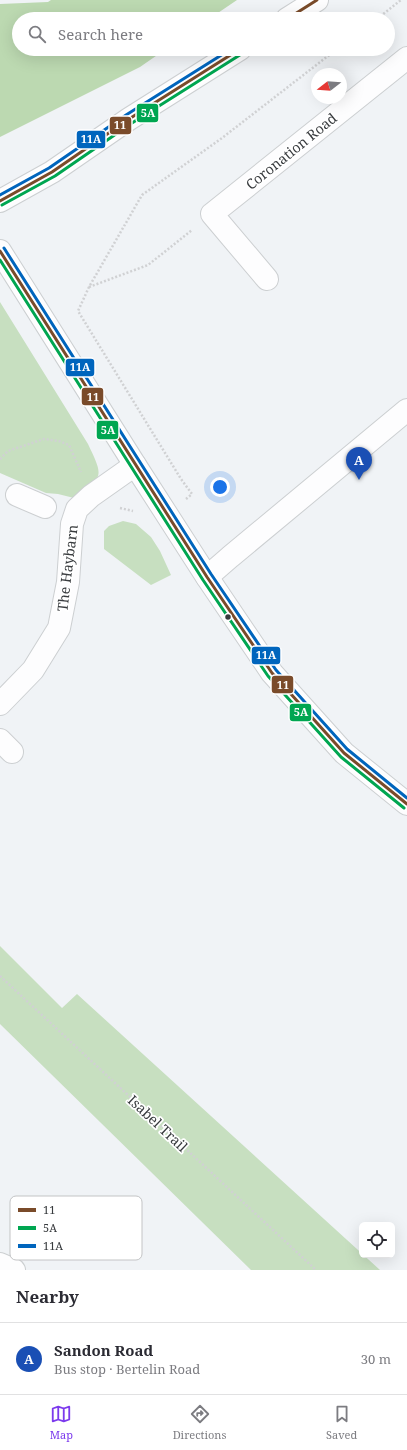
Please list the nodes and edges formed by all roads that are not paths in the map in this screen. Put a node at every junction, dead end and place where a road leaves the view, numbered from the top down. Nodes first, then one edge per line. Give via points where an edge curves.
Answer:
1 (317, 0) edge
2 (298, 12) edge
3 (229, 56) edge
4 (407, 58) edge
5 (0, 201) edge
6 (0, 251) edge
7 (267, 279) dead end
8 (407, 410) edge
9 (134, 465) junction
10 (18, 495) dead end
11 (45, 507) dead end
12 (207, 577) junction
13 (0, 704) edge
14 (407, 804) edge
15 (0, 1264) edge
16 (14, 1270) edge

1 - 2 main road
3 - 5 main road via 129,119 52,172
4 - 7 main road, Coronation Road via 212,214
6 - 9 main road
8 - 12 main road
9 - 12 main road
9 - 13 main road, The Haybarn via 77,509 72,524 68,582 59,628 33,670
10 - 11 main road
12 - 14 main road via 272,673 344,753
15 - 16 main road

